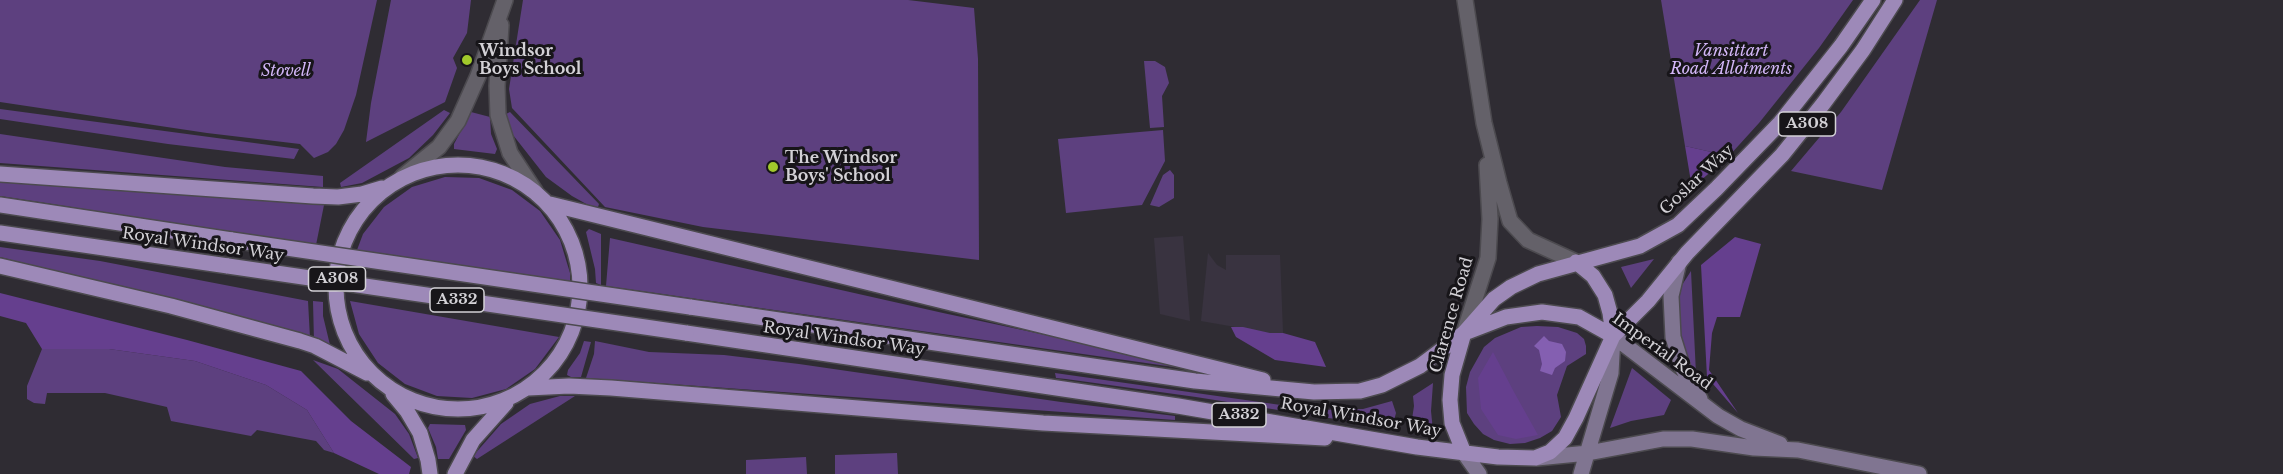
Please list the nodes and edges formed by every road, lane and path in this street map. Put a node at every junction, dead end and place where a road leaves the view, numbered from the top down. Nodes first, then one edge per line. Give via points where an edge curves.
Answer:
1 (1465, 0) edge
2 (1874, 0) edge
3 (1895, 0) edge
4 (504, 4) edge
5 (1484, 123) junction
6 (0, 174) edge
7 (402, 177) junction
8 (388, 186) junction
9 (535, 191) junction
10 (549, 204) junction
11 (0, 206) edge
12 (0, 233) edge
13 (1576, 262) junction
14 (1679, 262) junction
15 (0, 266) edge
16 (1464, 333) junction
17 (1618, 339) junction
18 (380, 381) junction
19 (528, 388) junction
20 (1299, 390) junction
21 (510, 399) junction
22 (1706, 407) junction
23 (1370, 440) junction
24 (1798, 450) junction
25 (1464, 453) junction
26 (1588, 453) junction
27 (1535, 458) junction
28 (430, 474) edge
29 (455, 474) edge
30 (1479, 474) edge
31 (1581, 474) edge
32 (1919, 474) edge

1 - 5 street, Clarence Road
2 - 13 main road, Goslar Way / A308 via 1780,123 1690,215 1640,246
3 - 14 main road, A308 via 1863,50 1782,155
4 - 7 street via 458,121 439,147
4 - 9 street via 498,115 510,153
5 - 13 street, Clarence Road via 1510,221 1528,240
5 - 16 street, Clarence Road via 1490,241 1484,274
6 - 8 main road via 321,197 362,194
7 - 8 main road, A308
7 - 9 main road, A308 via 441,165 471,165 506,174
8 - 18 main road, A308 via 366,206 348,234 336,290 348,339
9 - 10 main road, A308
10 - 19 main road, A308 via 563,223 577,255 581,296 568,342 547,372
10 - 20 main road
11 - 20 main road, Royal Windsor Way / A332, bridge via 1195,381
12 - 23 main road, Royal Windsor Way / A332, bridge via 1189,407
13 - 16 main road, Goslar Way / A308 via 1511,287 1494,299
13 - 17 main road via 1593,276 1605,295
14 - 17 main road, A308
14 - 22 main road via 1671,296 1673,337 1683,369
15 - 18 main road via 300,341
16 - 17 main road, Imperial Road via 1506,317 1542,312 1579,317
16 - 20 main road, Royal Windsor Way / A332 via 1420,366 1382,386 1360,391
16 - 25 main road, Clarence Road via 1452,375 1450,400 1452,423
17 - 22 main road, Imperial Road
17 - 26 main road
17 - 27 main road via 1564,438 1550,452
18 - 21 main road, A308 via 411,400 445,409 482,408
18 - 28 main road, A308 via 417,428
19 - 21 main road, A308
19 - 23 main road via 611,388 1043,423
21 - 29 main road, A308 via 473,440
22 - 24 main road, Imperial Road via 1741,429
23 - 25 main road, Royal Windsor Way / A332
24 - 26 main road, Imperial Road via 1663,439
24 - 32 main road, Imperial Road
25 - 27 main road, Royal Windsor Way
25 - 30 main road, Clarence Road
26 - 27 main road, Imperial Road
26 - 31 main road

